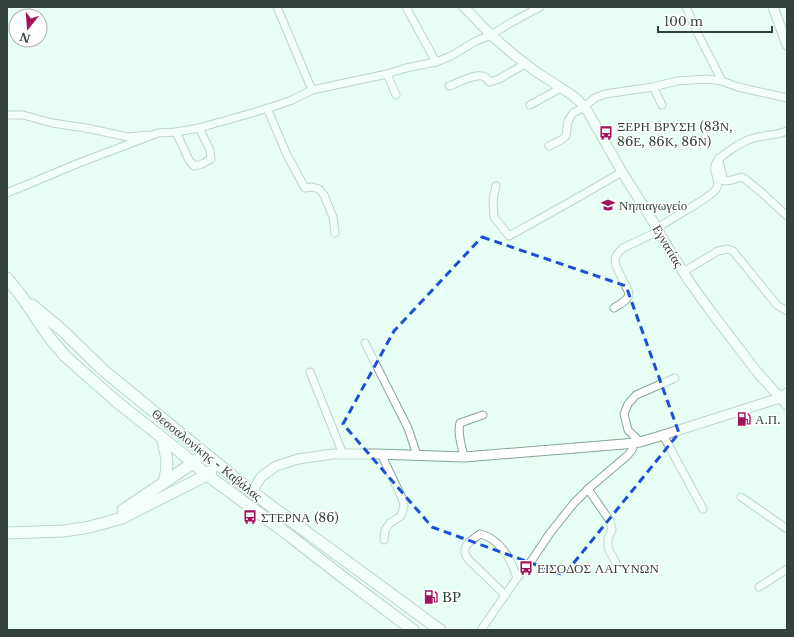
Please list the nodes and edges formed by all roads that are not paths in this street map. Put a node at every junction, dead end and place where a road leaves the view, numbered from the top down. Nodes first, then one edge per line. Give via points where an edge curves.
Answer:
1 (277, 7) edge
2 (464, 7) edge
3 (540, 7) edge
4 (686, 7) edge
5 (773, 7) edge
6 (407, 9) dead end
7 (491, 35) junction
8 (787, 45) edge
9 (436, 62) junction
10 (525, 64) junction
11 (387, 74) junction
12 (722, 81) junction
13 (450, 86) dead end
14 (654, 87) junction
15 (561, 88) junction
16 (312, 90) junction
17 (396, 95) dead end
18 (787, 98) edge
19 (662, 105) dead end
20 (530, 106) dead end
21 (584, 107) junction
22 (267, 108) junction
23 (7, 115) edge
24 (199, 128) junction
25 (176, 132) junction
26 (787, 132) edge
27 (158, 134) junction
28 (549, 146) dead end
29 (622, 172) junction
30 (721, 181) junction
31 (496, 186) dead end
32 (7, 193) edge
33 (787, 216) edge
34 (658, 230) junction
35 (335, 233) dead end
36 (683, 272) junction
37 (7, 278) edge
38 (22, 297) junction
39 (614, 308) dead end
40 (787, 311) edge
41 (365, 343) dead end
42 (310, 372) dead end
43 (675, 378) dead end
44 (785, 399) edge
45 (483, 415) dead end
46 (663, 435) junction
47 (162, 438) junction
48 (637, 442) junction
49 (204, 453) junction
50 (343, 454) junction
51 (381, 454) junction
52 (416, 455) junction
53 (464, 457) junction
54 (193, 463) junction
55 (218, 464) junction
56 (207, 475) junction
57 (164, 483) junction
58 (588, 489) junction
59 (252, 492) junction
60 (741, 496) dead end
61 (703, 509) dead end
62 (7, 527) edge
63 (787, 529) edge
64 (7, 533) edge
65 (384, 540) dead end
66 (616, 563) dead end
67 (787, 569) edge
68 (517, 578) junction
69 (759, 587) dead end
70 (504, 595) junction
71 (413, 630) edge
72 (440, 630) edge
73 (481, 630) edge

1 - 16 street
2 - 7 street, Εγνατίας
3 - 7 street
4 - 12 street
5 - 8 street
6 - 9 street
7 - 9 street
7 - 10 street, Εγνατίας
9 - 11 street
10 - 13 street via 490,82 478,76
10 - 15 street, Εγνατίας
11 - 16 street
11 - 17 street
12 - 14 street via 688,80
12 - 18 street
14 - 19 street
14 - 21 street via 606,94 595,98
15 - 20 street
15 - 21 street, Εγνατίας
16 - 22 street
21 - 28 street via 573,113 568,121 566,136
21 - 29 street, Εγνατίας
22 - 24 street
22 - 35 street via 287,155 305,188 319,189 324,195 333,217
23 - 27 street via 22,115 128,137
24 - 25 street
24 - 25 street via 210,150 211,159 194,166
25 - 27 street
26 - 30 street via 750,139 727,152 719,158 714,167 714,172
27 - 32 street
29 - 31 street via 509,236 494,217 493,200
29 - 34 street, Εγνατίας
30 - 33 street via 741,177 745,179
30 - 34 street via 713,193
34 - 36 street, Εγνατίας
34 - 39 street via 623,248 615,258 629,296
36 - 40 street via 718,251 733,250 777,305
36 - 44 street, Εγνατίας via 757,372
37 - 38 main road, Θεσσαλονίκης - Καβάλας
38 - 47 main road, Θεσσαλονίκης - Καβάλας via 65,356
38 - 49 main road, Θεσσαλονίκης - Καβάλας via 62,330 103,370
41 - 52 street via 408,428
42 - 50 street
43 - 48 street via 636,395 628,404 624,414 628,430
44 - 46 street
45 - 53 street via 460,423 458,427
46 - 48 street
46 - 61 street
47 - 54 main road, Θεσσαλονίκης - Καβάλας
47 - 57 main road via 168,463
48 - 53 street
48 - 58 street via 628,455
49 - 54 main road
49 - 55 main road, Θεσσαλονίκης - Καβάλας
50 - 51 street
50 - 59 street via 298,459 276,466 261,477
51 - 52 street
51 - 65 street via 404,506 401,516 390,522
52 - 53 street
54 - 56 main road, Θεσσαλονίκης - Καβάλας
54 - 57 main road
55 - 56 main road
55 - 59 main road, Θεσσαλονίκης - Καβάλας
56 - 64 main road via 122,518 63,531
56 - 71 main road, Θεσσαλονίκης - Καβάλας
57 - 62 main road via 121,512 109,517 83,522
58 - 66 street via 610,522 612,530 608,538 608,548
58 - 68 street via 550,533
59 - 72 main road, Θεσσαλονίκης - Καβάλας
60 - 63 street
67 - 69 street
68 - 70 street
68 - 70 street via 514,567 501,546 487,536 480,534 465,547 464,552 468,559
70 - 73 street

